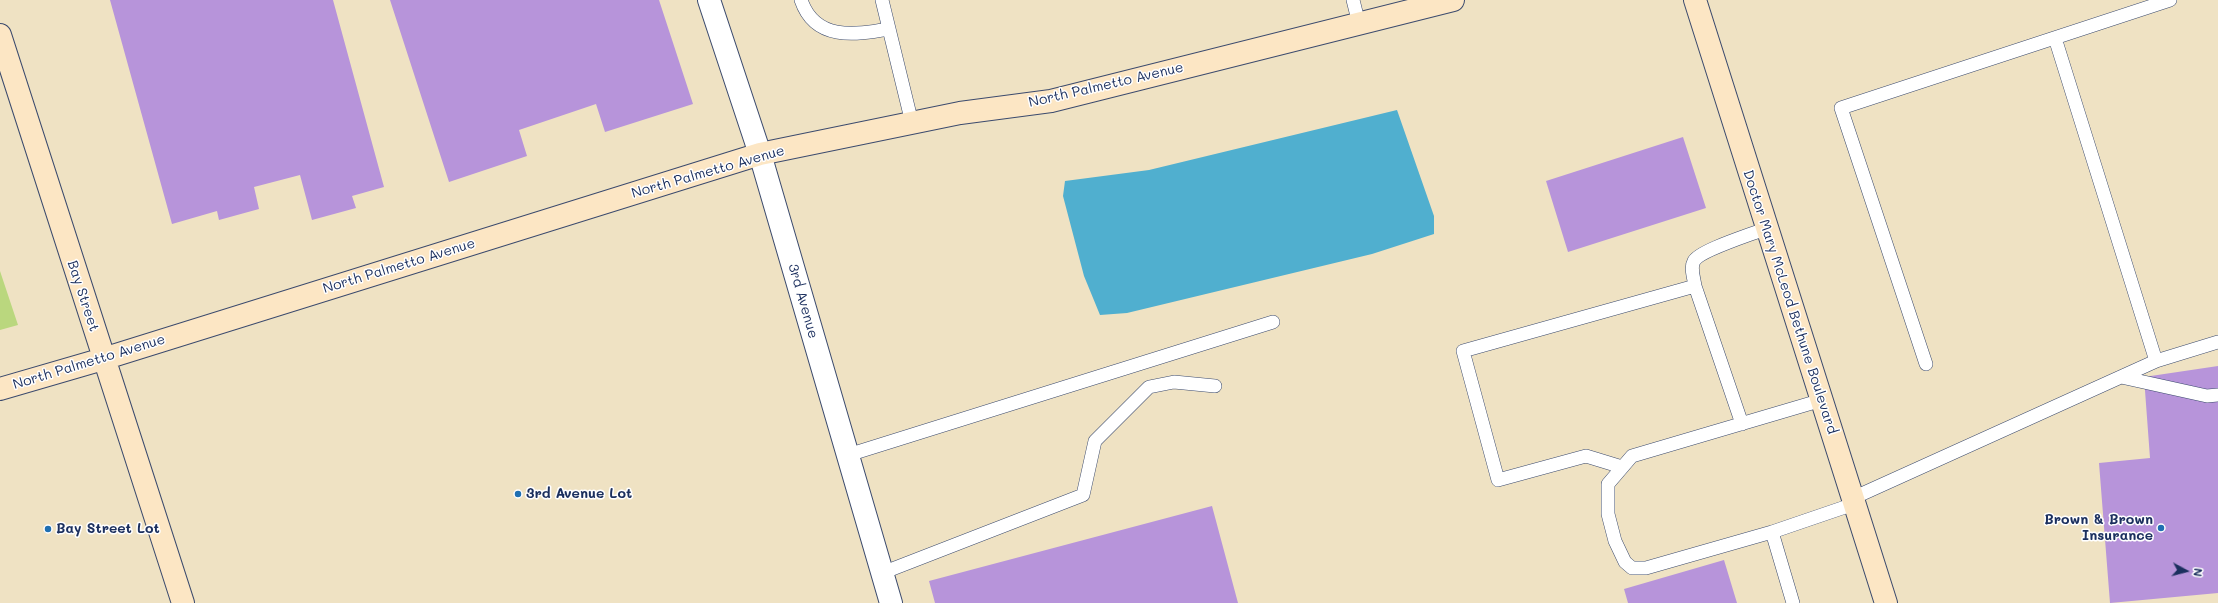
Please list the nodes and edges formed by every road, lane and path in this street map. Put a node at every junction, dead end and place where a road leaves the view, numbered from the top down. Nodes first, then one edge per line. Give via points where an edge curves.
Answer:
1 (709, 0) edge
2 (801, 0) edge
3 (882, 0) edge
4 (1353, 0) edge
5 (1453, 0) edge
6 (1695, 0) edge
7 (2170, 0) edge
8 (1359, 24) junction
9 (890, 29) junction
10 (0, 35) edge
11 (2055, 38) junction
12 (912, 123) junction
13 (760, 154) junction
14 (1767, 228) junction
15 (1695, 286) junction
16 (1273, 322) dead end
17 (2218, 342) edge
18 (103, 358) junction
19 (2156, 361) junction
20 (1926, 364) dead end
21 (2121, 377) junction
22 (1215, 386) dead end
23 (0, 389) edge
24 (2218, 395) edge
25 (1822, 400) junction
26 (1742, 424) junction
27 (848, 455) junction
28 (1622, 467) junction
29 (1853, 501) junction
30 (1772, 532) junction
31 (882, 574) junction
32 (183, 603) edge
33 (891, 603) edge
34 (1793, 603) edge
35 (1886, 603) edge

1 - 13 street, 3rd Avenue
2 - 9 lane via 806,14 825,30 861,34
3 - 9 lane
4 - 8 lane
5 - 8 street, North Palmetto Avenue
6 - 14 street, Doctor Mary McLeod Bethune Boulevard
7 - 11 lane
8 - 12 street, North Palmetto Avenue via 1051,100 960,113
9 - 12 lane
10 - 18 street, Bay Street
11 - 19 lane
11 - 20 lane via 1841,108
12 - 13 street, North Palmetto Avenue
13 - 18 street, North Palmetto Avenue
13 - 27 street, 3rd Avenue
14 - 15 lane via 1703,253 1694,260 1692,267
14 - 25 street, Doctor Mary McLeod Bethune Boulevard
15 - 26 lane
15 - 28 lane via 1463,351 1498,480 1586,456
16 - 27 lane
17 - 19 lane
18 - 23 street, North Palmetto Avenue
18 - 32 street, Bay Street
19 - 21 lane
21 - 24 lane via 2207,396
21 - 29 lane
22 - 31 lane via 1174,382 1149,387 1095,441 1083,495
25 - 26 lane
25 - 29 street, Doctor Mary McLeod Bethune Boulevard
26 - 28 lane via 1632,456
27 - 31 street, 3rd Avenue
28 - 30 lane via 1608,484 1608,514 1615,541 1625,562 1632,568 1646,568
29 - 30 lane
29 - 35 street, Doctor Mary McLeod Bethune Boulevard
30 - 34 lane
31 - 33 street, 3rd Avenue

